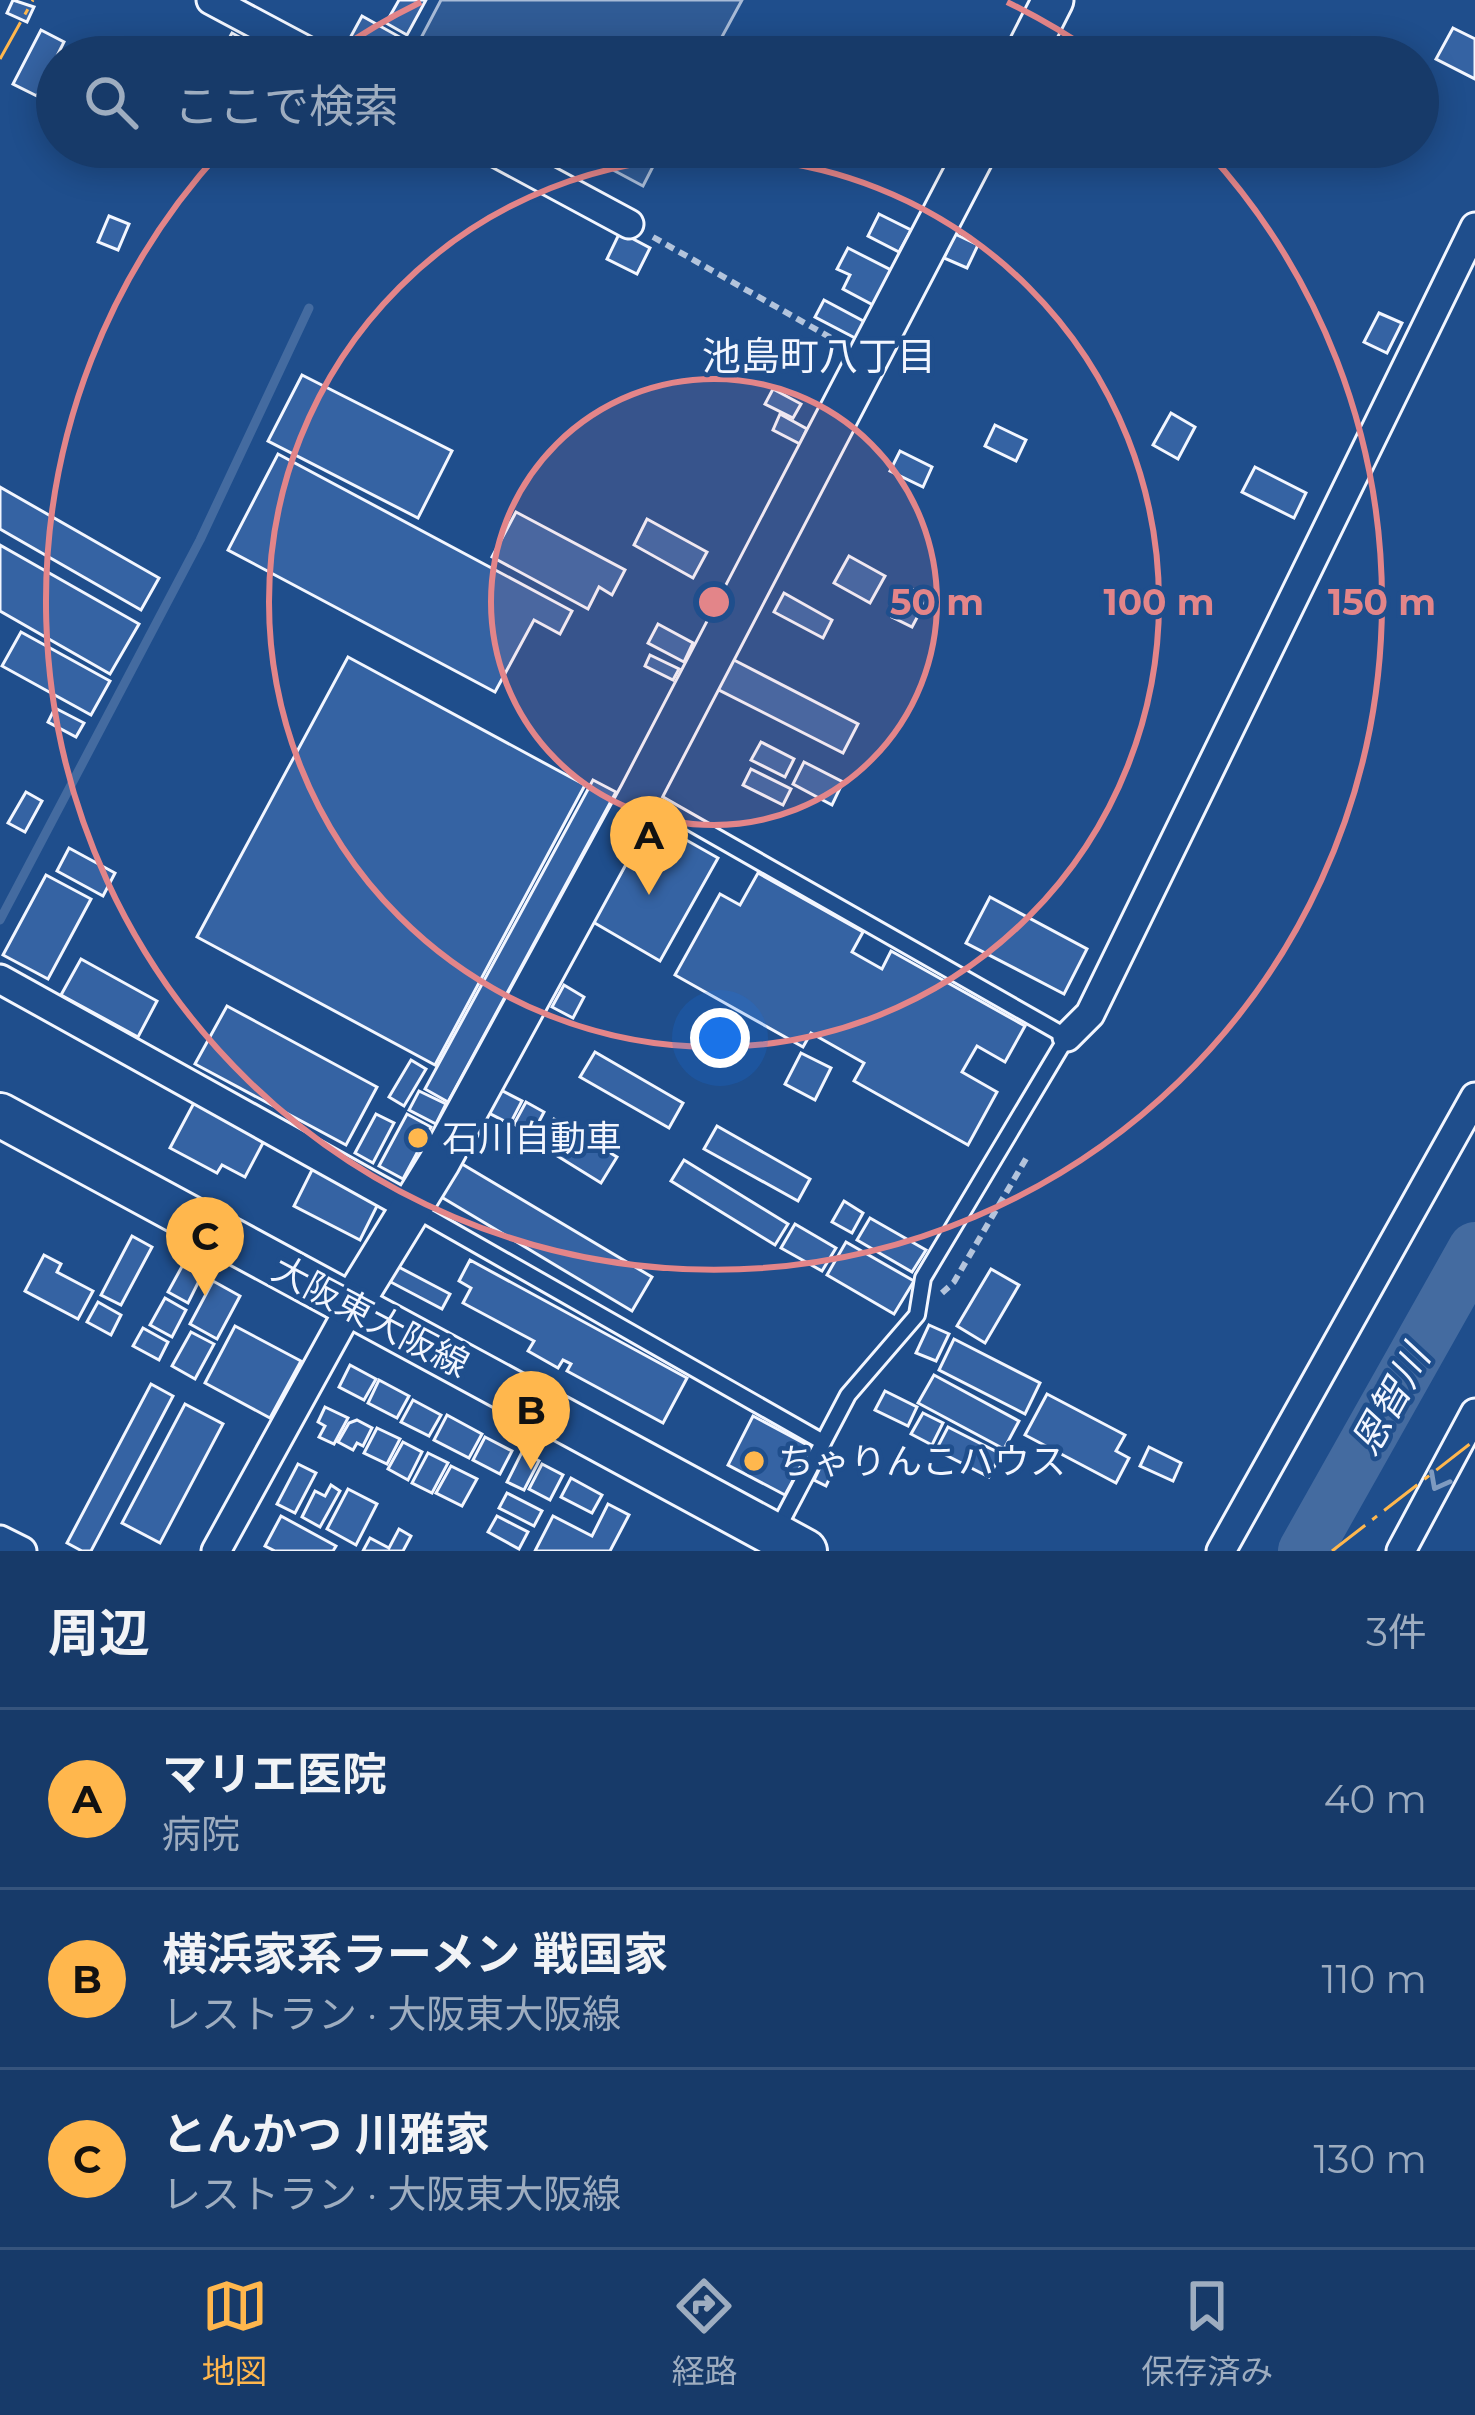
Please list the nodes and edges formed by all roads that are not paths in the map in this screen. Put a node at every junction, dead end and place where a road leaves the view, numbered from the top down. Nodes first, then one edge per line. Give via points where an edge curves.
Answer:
1 (211, 0) edge
2 (1053, 0) edge
3 (278, 36) edge
4 (1035, 36) edge
5 (525, 168) edge
6 (967, 168) edge
7 (629, 224) road end
8 (1475, 227) edge
9 (640, 794) junction
10 (0, 980) edge
11 (1067, 1037) junction
12 (1475, 1097) edge
13 (0, 1115) edge
14 (410, 1207) junction
15 (351, 1306) junction
16 (1475, 1413) edge
17 (824, 1442) junction
18 (0, 1540) edge
19 (782, 1545) edge
20 (22, 1551) edge
21 (216, 1551) edge
22 (1221, 1551) edge
23 (1401, 1551) edge

1 - 3 street
2 - 4 street
5 - 7 street
6 - 9 street
8 - 11 street via 1090,1014
9 - 11 lane
9 - 14 street
10 - 14 street
11 - 17 lane via 922,1278 917,1316 848,1395
12 - 22 street
13 - 15 main road, 大阪東大阪線
14 - 15 street
14 - 17 lane
15 - 19 main road, 大阪東大阪線
15 - 21 street
16 -> 23 street
17 - 19 lane
18 - 20 street

